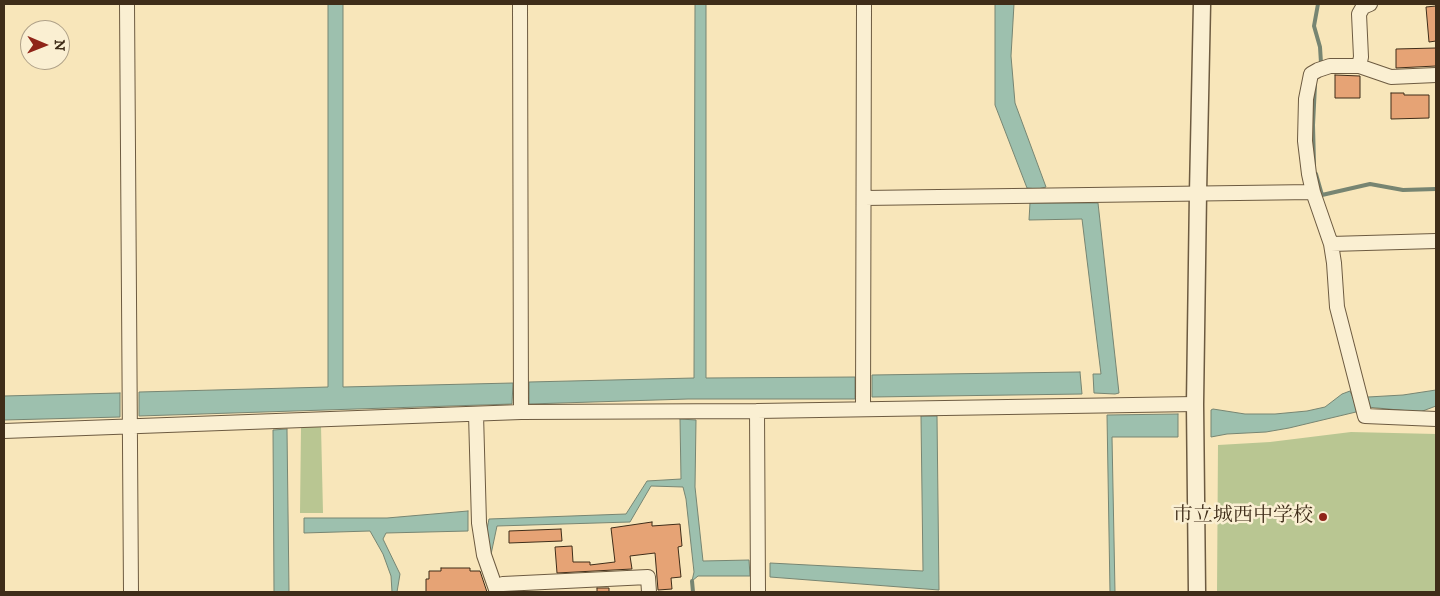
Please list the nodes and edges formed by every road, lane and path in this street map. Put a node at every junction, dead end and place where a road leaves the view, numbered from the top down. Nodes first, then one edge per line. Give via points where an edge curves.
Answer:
1 (127, 4) edge
2 (520, 4) edge
3 (864, 4) edge
4 (1202, 4) edge
5 (1370, 4) edge
6 (1359, 66) junction
7 (1436, 75) edge
8 (1313, 192) junction
9 (1198, 193) junction
10 (864, 198) junction
11 (1436, 241) edge
12 (1331, 244) junction
13 (1196, 404) junction
14 (863, 408) junction
15 (757, 411) junction
16 (521, 412) junction
17 (476, 414) junction
18 (1436, 419) edge
19 (130, 426) junction
20 (4, 431) edge
21 (497, 591) edge
22 (131, 592) edge
23 (649, 592) edge
24 (758, 592) edge
25 (1197, 592) edge

1 - 19 street
2 - 16 street
3 - 10 street
4 - 9 street
5 - 6 street via 1359,14
6 - 7 street via 1391,77
6 - 8 street via 1330,66 1311,74 1306,99 1305,141
8 - 9 street
8 - 12 street
9 - 10 street
9 - 13 street
10 - 14 street
11 - 12 street
12 - 18 street via 1337,307 1365,416
13 - 14 street
13 - 25 street
14 - 15 street
15 - 16 street
15 - 24 street
16 - 17 street
17 - 19 street
17 - 21 street via 478,523 484,555
19 - 20 street
19 - 22 street
21 - 23 street via 503,584 648,577

